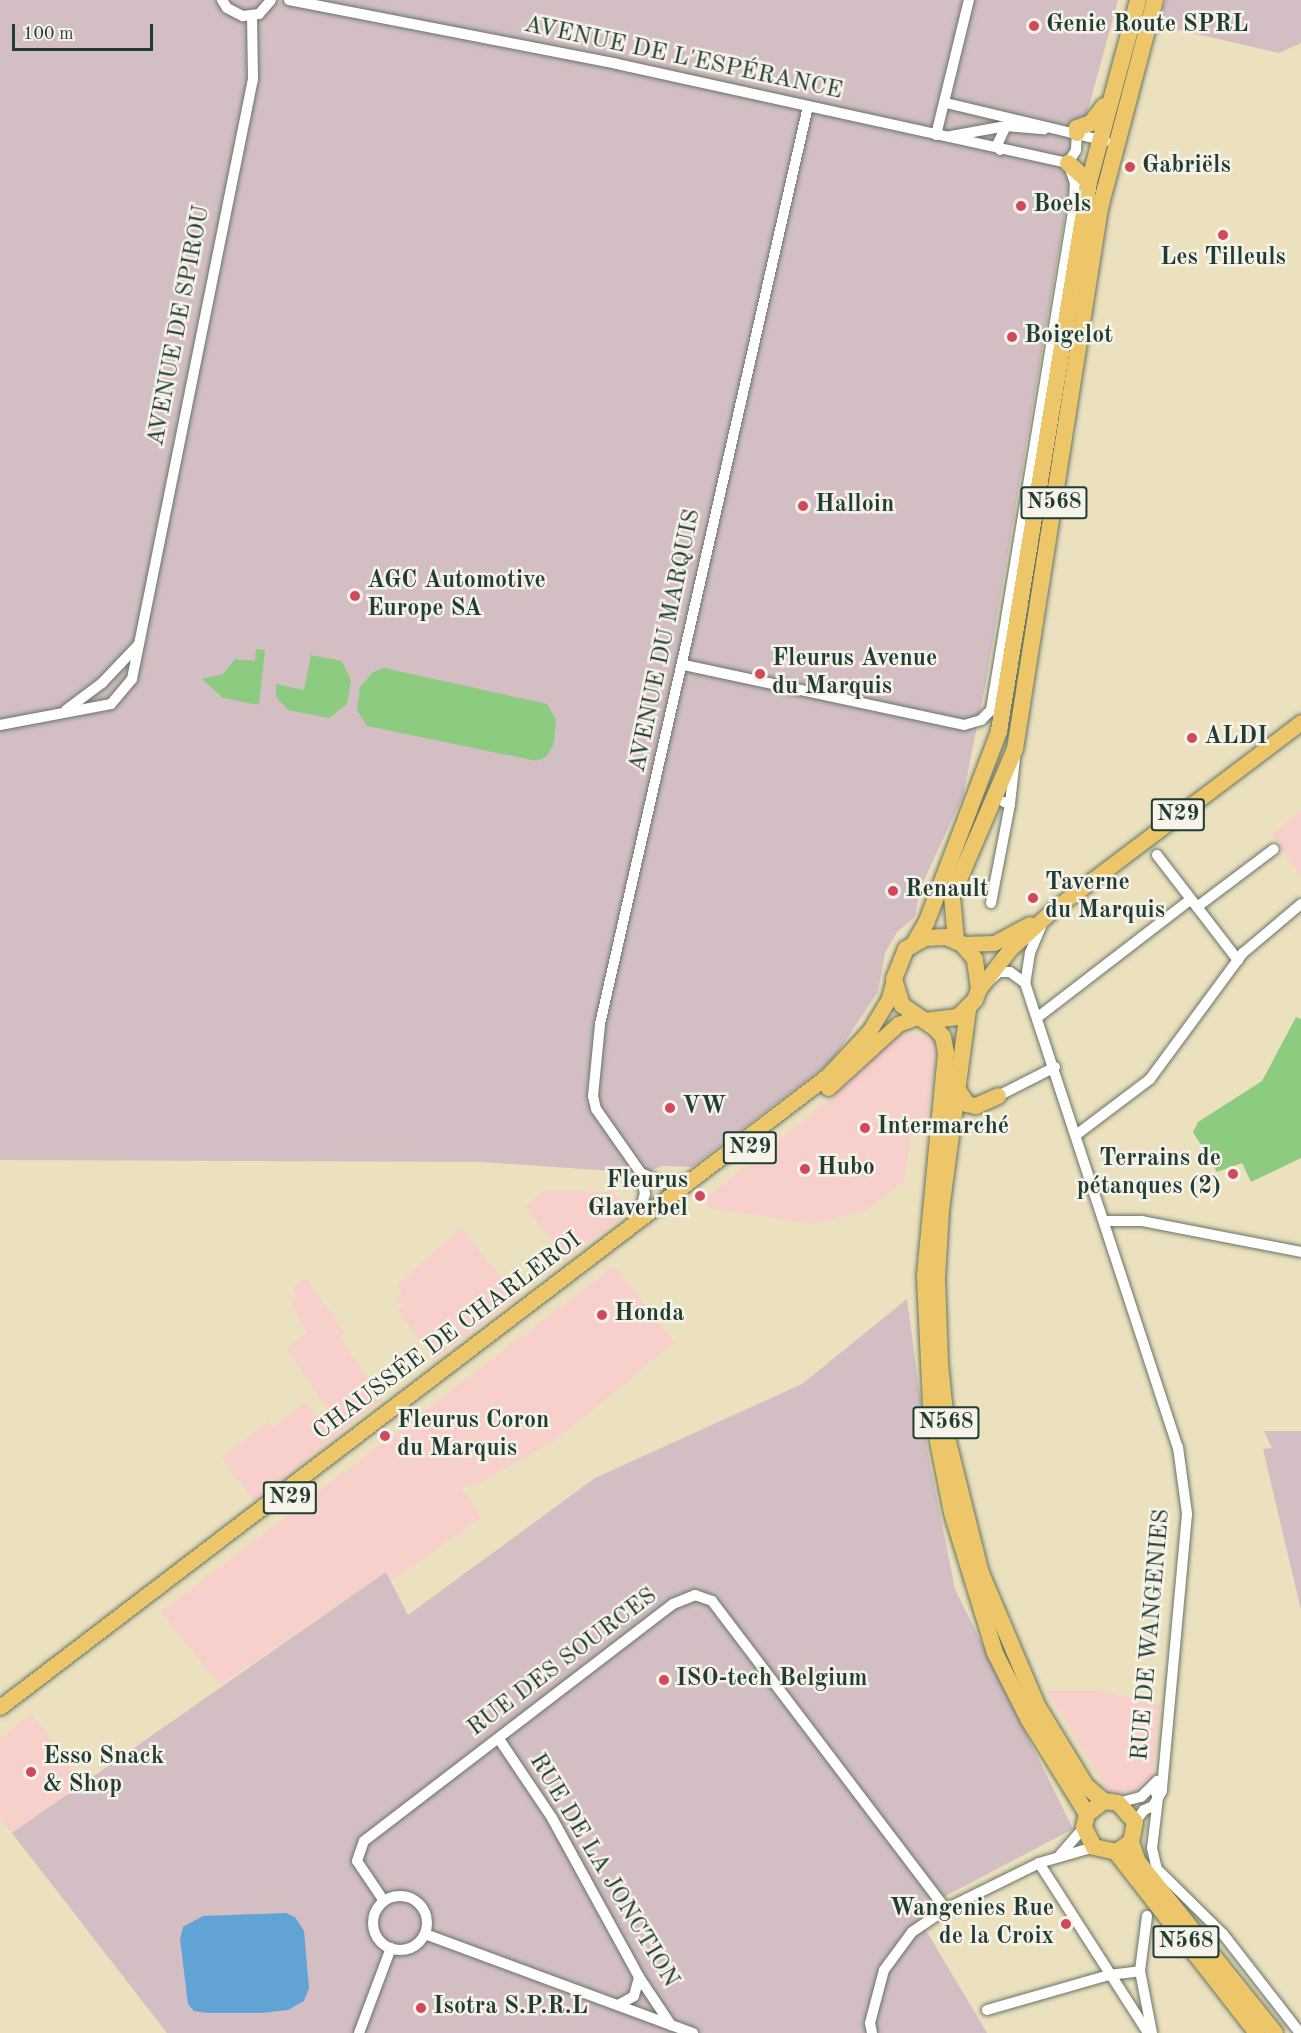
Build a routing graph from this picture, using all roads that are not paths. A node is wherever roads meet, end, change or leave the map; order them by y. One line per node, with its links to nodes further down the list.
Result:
1 (222, 0): 7 (street)
2 (271, 0): 7 (street)
3 (289, 0): 10 (street, AVENUE DE L'ESPÉRANCE)
4 (969, 0): 9 (street)
5 (1138, 0): 8 (highway, N568)
6 (1155, 0): 15 (highway, N568)
7 (252, 16): 19 (street, AVENUE DE SPIROU)
8 (1109, 101): 13 (highway); 15 (highway, N568)
9 (946, 103): 12 (street); 14 (street)
10 (808, 106): 14 (street, AVENUE DE L'ESPÉRANCE); 20 (street, AVENUE DU MARQUIS)
11 (1006, 126): 12 (street); 14 (street); 16 (street)
12 (1053, 126): 13 (street)
13 (1077, 133): 15 (street); 17 (street)
14 (936, 135): 16 (street, AVENUE DE L'ESPÉRANCE)
15 (1107, 141): 18 (highway, N568); 24 (highway, N568)
16 (1000, 150): 17 (street, AVENUE DE L'ESPÉRANCE)
17 (1068, 163): 18 (highway); 20 (street)
18 (1089, 182): 32 (highway, N568)
19 (139, 644): 21 (street, AVENUE DE SPIROU); 21 (street, AVENUE DE SPIROU)
20 (684, 665): 45 (street, AVENUE DU MARQUIS)
21 (62, 713): 23 (street, AVENUE DE SPIROU)
22 (1301, 722): 30 (main road, N29)
23 (0, 725)
24 (1003, 801): 27 (street); 33 (highway, N568)
25 (1275, 849): 28 (street)
26 (1157, 855): 28 (street)
27 (991, 903)
28 (1194, 903): 34 (street); 39 (street)
29 (1301, 904): 34 (street)
30 (1054, 909): 31 (main road, N29); 33 (main road, N29)
31 (1043, 922): 36 (street); 37 (main road, N29)
32 (915, 942): 33 (highway); 35 (highway)
33 (959, 942): 37 (highway)
34 (1238, 960): 44 (street)
35 (894, 979): 40 (highway); 46 (main road, CHAUSSÉE DE CHARLEROI / N29)
36 (1026, 982): 37 (street); 39 (street, RUE DE WANGENIES)
37 (979, 989): 38 (highway)
38 (968, 1010): 40 (highway); 42 (highway, N568)
39 (1038, 1017): 41 (street, RUE DE WANGENIES)
40 (921, 1019): 50 (main road, CHAUSSÉE DE CHARLEROI / N29); 59 (highway, N568)
41 (1055, 1067): 43 (street); 44 (street, RUE DE WANGENIES)
42 (958, 1090): 43 (highway); 58 (highway, N568)
43 (998, 1096)
44 (1076, 1135): 47 (street, RUE DE WANGENIES)
45 (641, 1173): 46 (street); 48 (street)
46 (695, 1177): 48 (main road, CHAUSSÉE DE CHARLEROI / N29)
47 (1104, 1221): 49 (street); 55 (street, RUE DE WANGENIES)
48 (635, 1222): 50 (main road, CHAUSSÉE DE CHARLEROI / N29)
49 (1301, 1252)
50 (577, 1273): 51 (main road, CHAUSSÉE DE CHARLEROI / N29)
51 (91, 1644): 52 (main road, CHAUSSÉE DE CHARLEROI / N29); 53 (main road, CHAUSSÉE DE CHARLEROI / N29)
52 (0, 1707)
53 (0, 1719)
54 (499, 1739): 66 (street, RUE DES SOURCES); 67 (street, RUE DES SOURCES); 73 (street, RUE DE LA JONCTION)
55 (1161, 1776): 56 (street, RUE DE WANGENIES); 57 (street, RUE DE WANGENIES)
56 (1153, 1786): 57 (street, RUE DE WANGENIES); 58 (street, RUE DE WANGENIES)
57 (1158, 1798): 60 (street); 83 (street, RUE DE WANGENIES)
58 (1111, 1802): 59 (highway); 60 (highway, N568)
59 (1086, 1821): 62 (highway, N568); 64 (street)
60 (1135, 1821): 61 (highway)
61 (1131, 1842): 63 (highway); 82 (highway, N568)
62 (1094, 1846): 63 (highway); 64 (street)
63 (1116, 1852): 81 (highway, N568)
64 (1060, 1855): 65 (street)
65 (1039, 1863): 67 (street); 72 (street)
66 (384, 1901): 69 (street); 70 (street)
67 (946, 1909): 79 (street)
68 (1148, 1916): 71 (street)
69 (425, 1934): 70 (street); 74 (street)
70 (391, 1948): 77 (street)
71 (1140, 1971): 72 (street); 80 (street)
72 (1109, 1974): 75 (street); 80 (street)
73 (639, 1977): 74 (street); 76 (street, RUE DE LA JONCTION)
74 (618, 2005): 76 (street)
75 (987, 2010)
76 (671, 2025): 78 (street)
77 (359, 2033)
78 (693, 2033)
79 (872, 2033)
80 (1150, 2033)
81 (1257, 2033)
82 (1275, 2033)
83 (1300, 2033)

